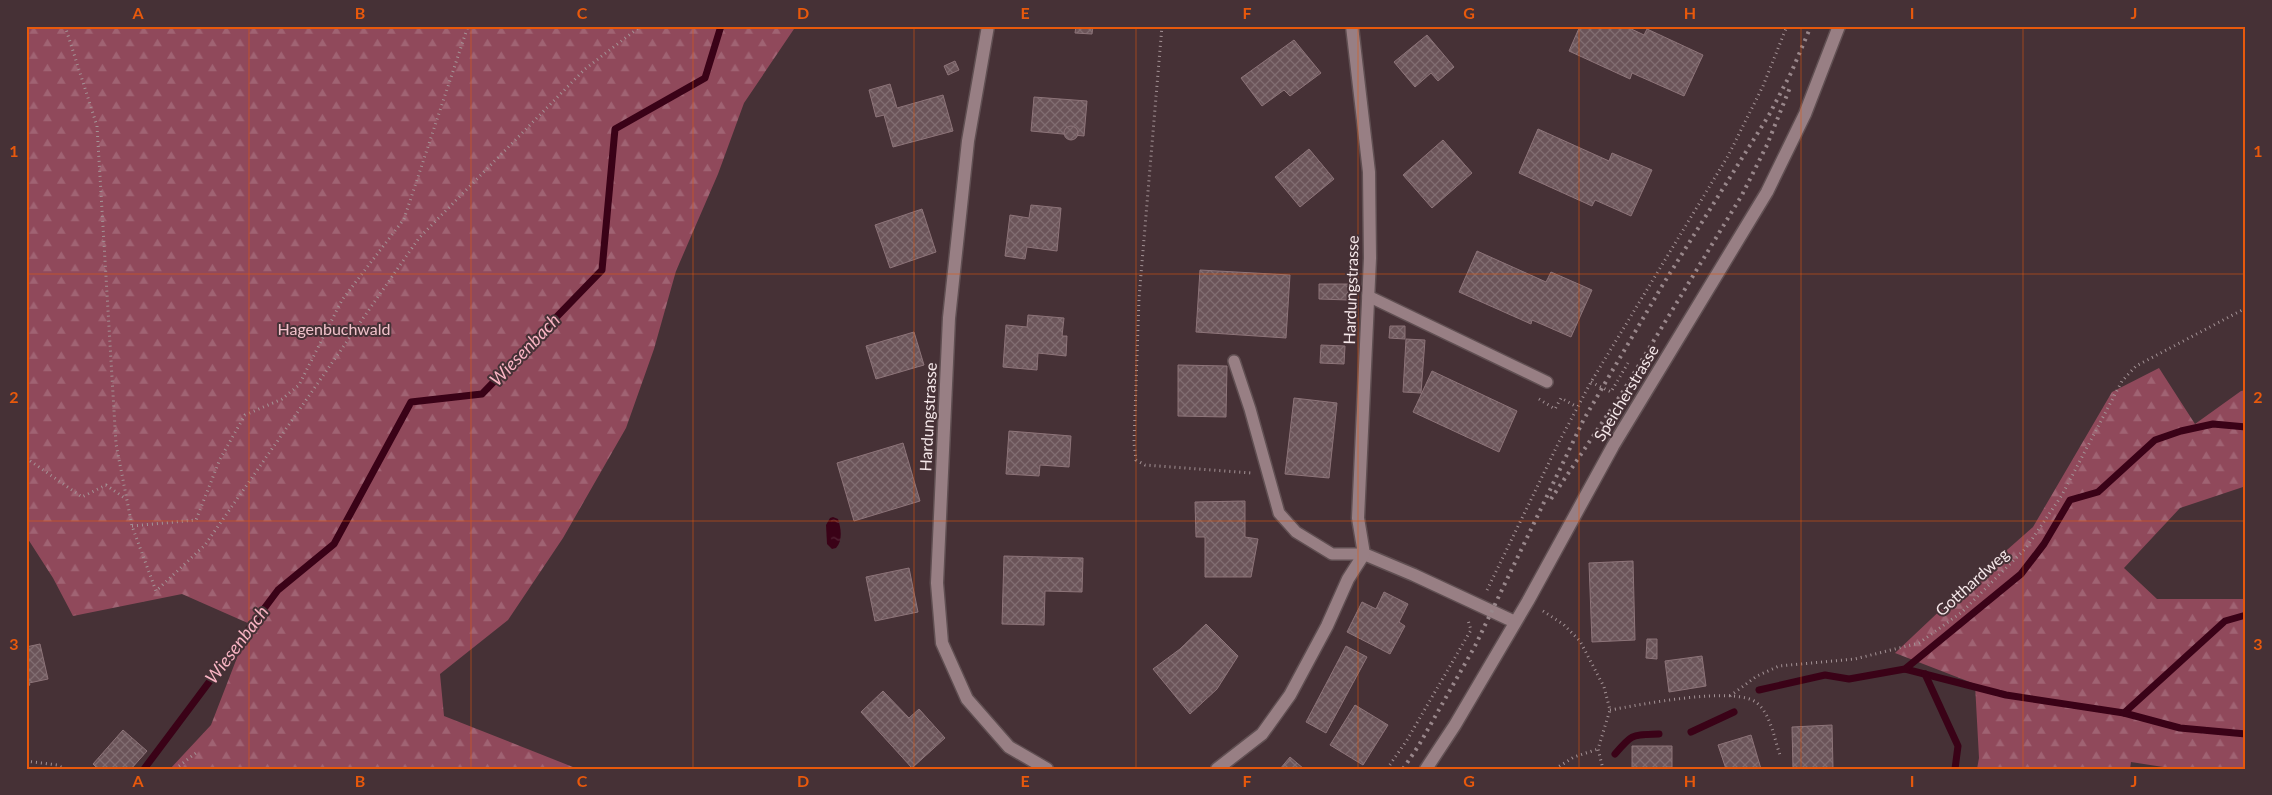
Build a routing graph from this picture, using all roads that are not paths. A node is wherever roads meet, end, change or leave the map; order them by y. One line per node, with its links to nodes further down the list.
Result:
1 (988, 26): 9 (street, Hardungstrasse)
2 (1352, 26): 4 (street, Hardungstrasse)
3 (1839, 26): 8 (street, Speicherstrasse)
4 (1368, 296): 6 (lane); 7 (street, Hardungstrasse)
5 (1234, 361): 7 (lane)
6 (1547, 382)
7 (1364, 554): 8 (street); 10 (street)
8 (1515, 622): 11 (street, Speicherstrasse)
9 (1047, 769)
10 (1217, 769)
11 (1426, 769)

